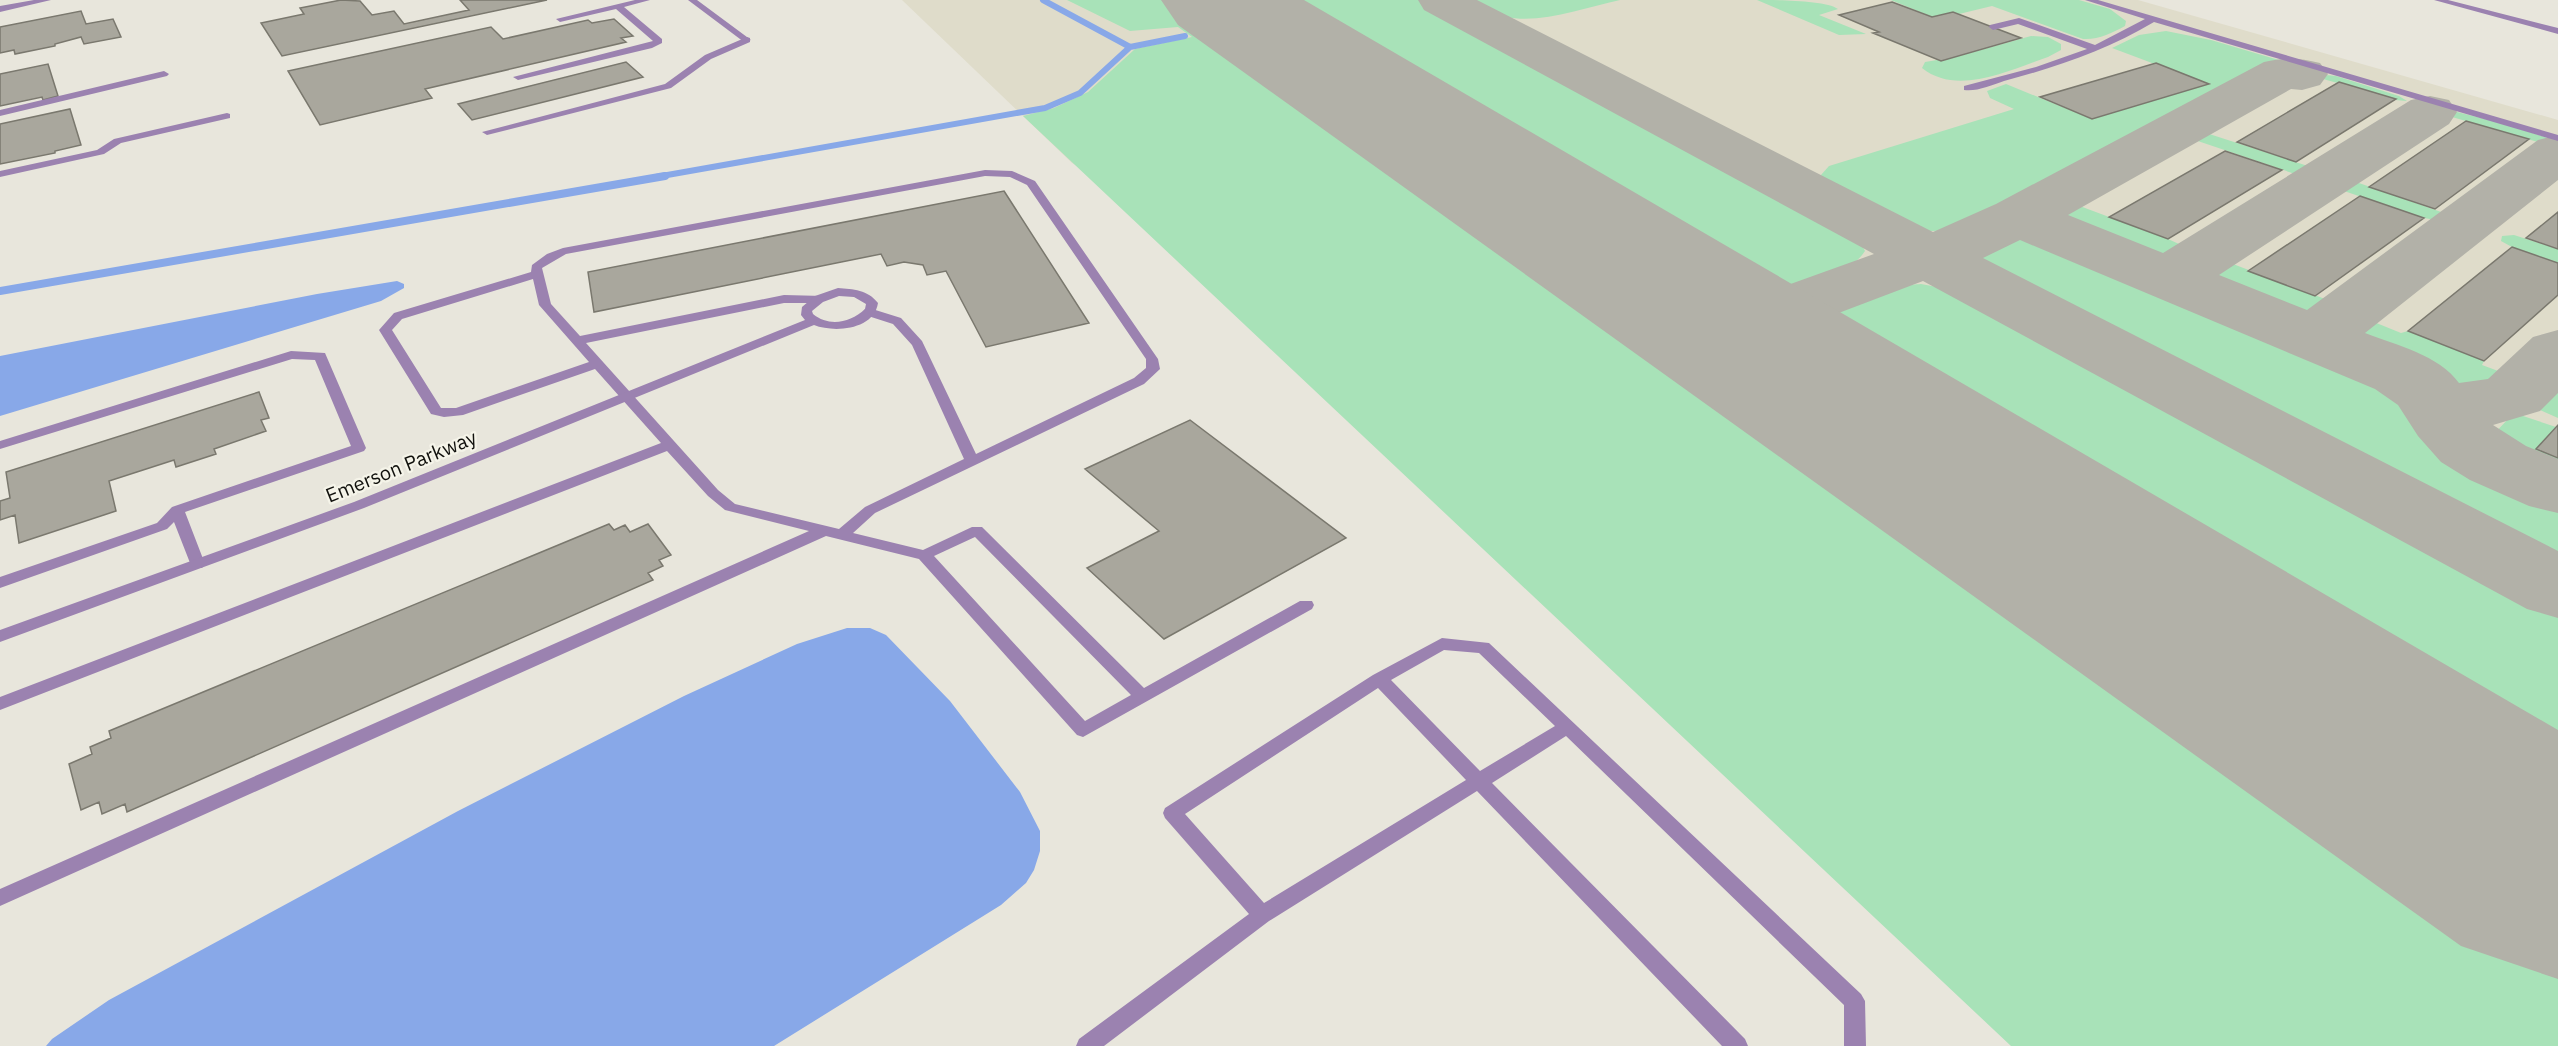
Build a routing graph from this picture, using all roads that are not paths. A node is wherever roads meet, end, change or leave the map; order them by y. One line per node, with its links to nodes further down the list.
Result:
1 (47, 0): 7 (street)
2 (646, 0): 6 (street)
3 (692, 0): 18 (street)
4 (2089, 0): 9 (street)
5 (2438, 0): 11 (street)
6 (617, 6): 8 (street); 14 (street)
7 (0, 9)
8 (560, 19)
9 (2152, 19): 12 (street); 19 (street)
10 (1993, 27): 12 (street)
11 (2558, 31)
12 (2094, 48): 15 (street)
13 (164, 74): 16 (street)
14 (518, 76)
15 (1968, 88)
16 (0, 113)
17 (227, 116): 20 (street)
18 (487, 132)
19 (2558, 138)
20 (0, 174)
21 (536, 274): 25 (street); 26 (street); 30 (street)
22 (819, 299): 23 (street); 24 (street); 25 (street)
23 (869, 312): 24 (street, Emerson Parkway); 30 (street)
24 (813, 321): 27 (street, Emerson Parkway)
25 (576, 341): 26 (street)
26 (597, 364): 27 (street)
27 (626, 397): 28 (street); 35 (street, Emerson Parkway)
28 (669, 445): 32 (street); 41 (street)
29 (0, 446): 31 (street)
30 (972, 461): 33 (street)
31 (177, 510): 35 (street); 36 (street)
32 (823, 531): 33 (street); 44 (street)
33 (841, 535): 34 (street)
34 (924, 555): 40 (street); 40 (street)
35 (197, 564): 38 (street, Emerson Parkway)
36 (0, 583)
37 (1306, 605): 40 (street)
38 (0, 636)
39 (1379, 679): 42 (street); 43 (street); 45 (street)
40 (1143, 697)
41 (0, 704)
42 (1567, 727): 43 (street); 48 (street)
43 (1479, 782): 45 (street); 47 (street)
44 (0, 897)
45 (1262, 915): 46 (street)
46 (1088, 1046)
47 (1737, 1046)
48 (1855, 1046)

